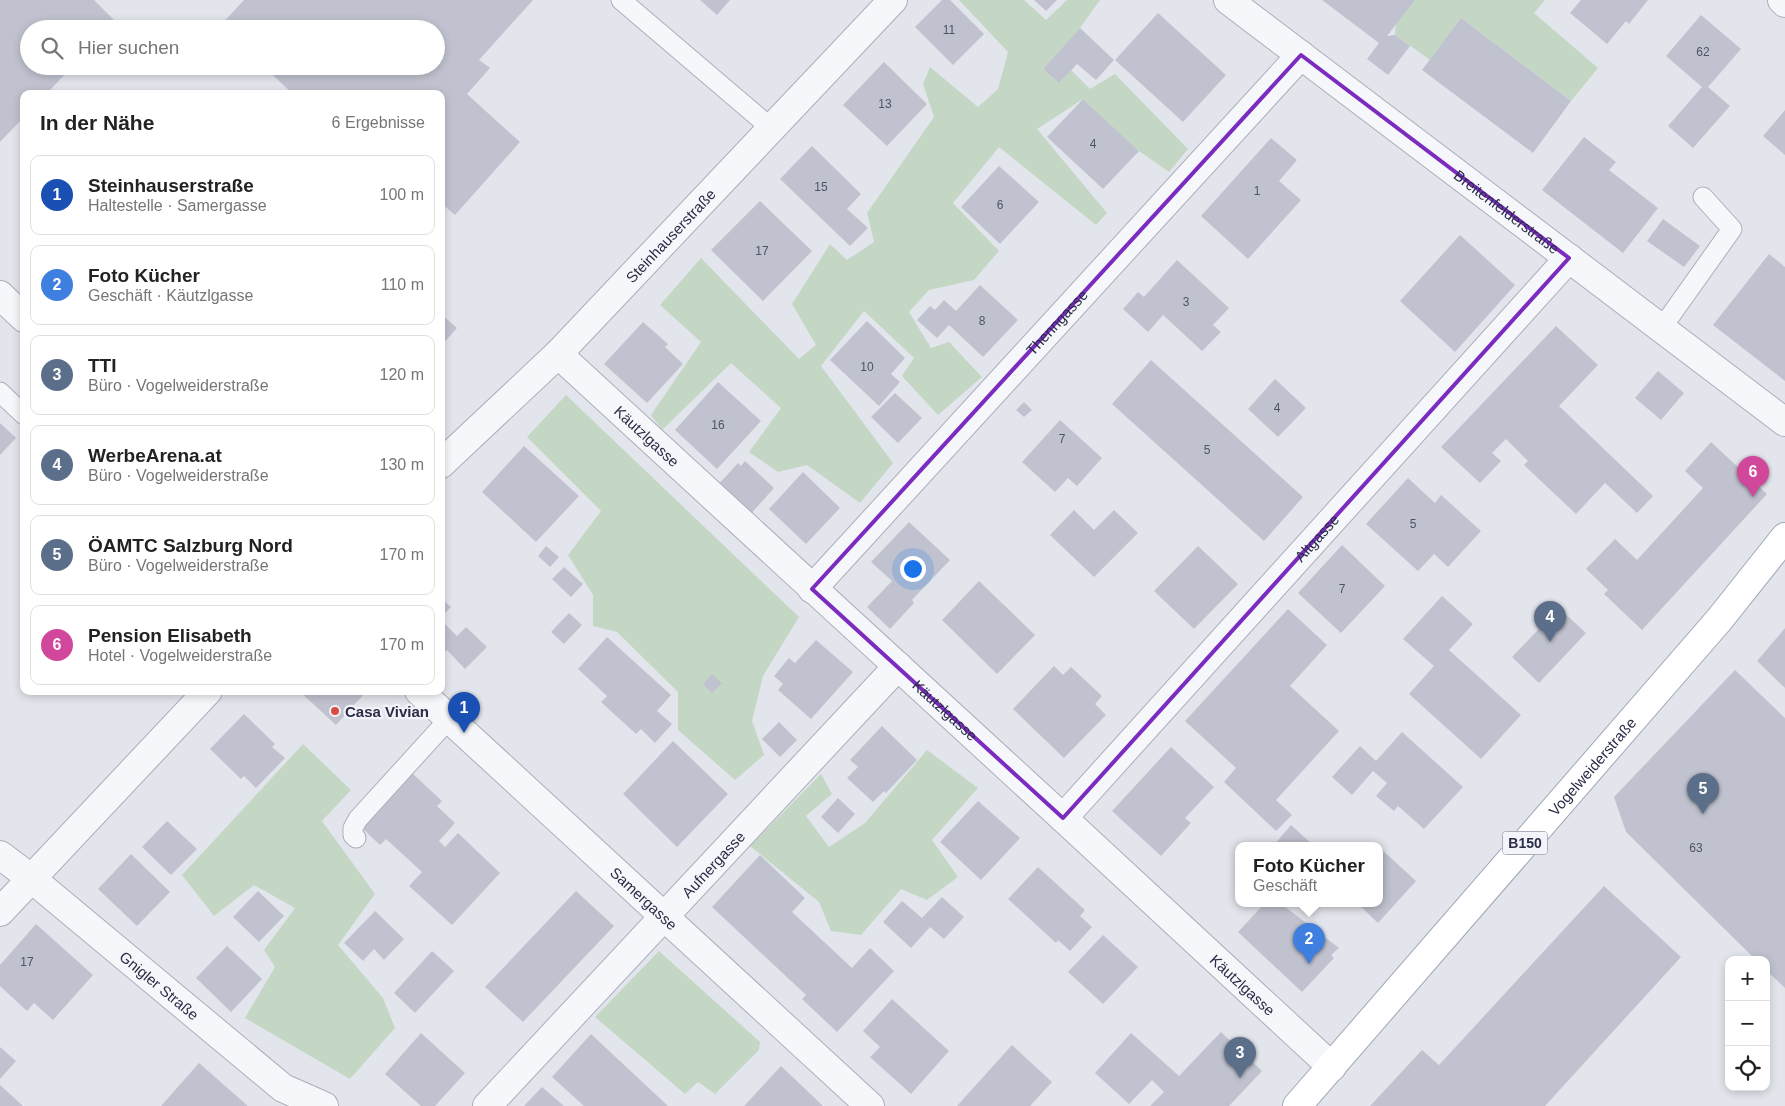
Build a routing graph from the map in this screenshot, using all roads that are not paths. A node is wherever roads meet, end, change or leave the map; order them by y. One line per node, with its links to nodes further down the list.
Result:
1 (621, 0): 7 (lane)
2 (893, 0): 7 (street, Steinhauserstraße)
3 (1228, 0): 6 (street, Breitenfelderstraße)
4 (1782, 0): 5 (street)
5 (1785, 3)
6 (1301, 55): 9 (street, Breitenfelderstraße); 19 (street, Thenngasse)
7 (771, 128): 13 (street, Steinhauserstraße)
8 (1703, 198): 12 (lane)
9 (1568, 258): 12 (street, Breitenfelderstraße); 24 (street, Altgasse)
10 (0, 295): 11 (street)
11 (20, 314)
12 (1661, 329): 16 (street, Breitenfelderstraße)
13 (558, 354): 17 (street, Steinhauserstraße); 19 (street, Käutzlgasse)
14 (0, 392): 15 (lane)
15 (20, 411)
16 (1785, 422)
17 (445, 460)
18 (1785, 537): 30 (main road, Vogelweiderstraße / B150)
19 (812, 589): 20 (street, Käutzlgasse)
20 (898, 666): 24 (street, Käutzlgasse); 29 (street, Aufnergasse)
21 (204, 695): 27 (street)
22 (423, 695): 23 (street, Samergasse)
23 (449, 719): 25 (lane); 29 (street, Samergasse)
24 (1063, 818): 30 (street, Käutzlgasse)
25 (356, 838)
26 (0, 856): 27 (street, Gnigler Straße)
27 (32, 879): 28 (street); 31 (street, Gnigler Straße)
28 (0, 912)
29 (664, 917): 32 (street, Aufnergasse); 33 (street, Samergasse)
30 (1332, 1067): 34 (main road, Vogelweiderstraße / B150)
31 (324, 1106)
32 (487, 1106)
33 (870, 1106)
34 (1296, 1106)

